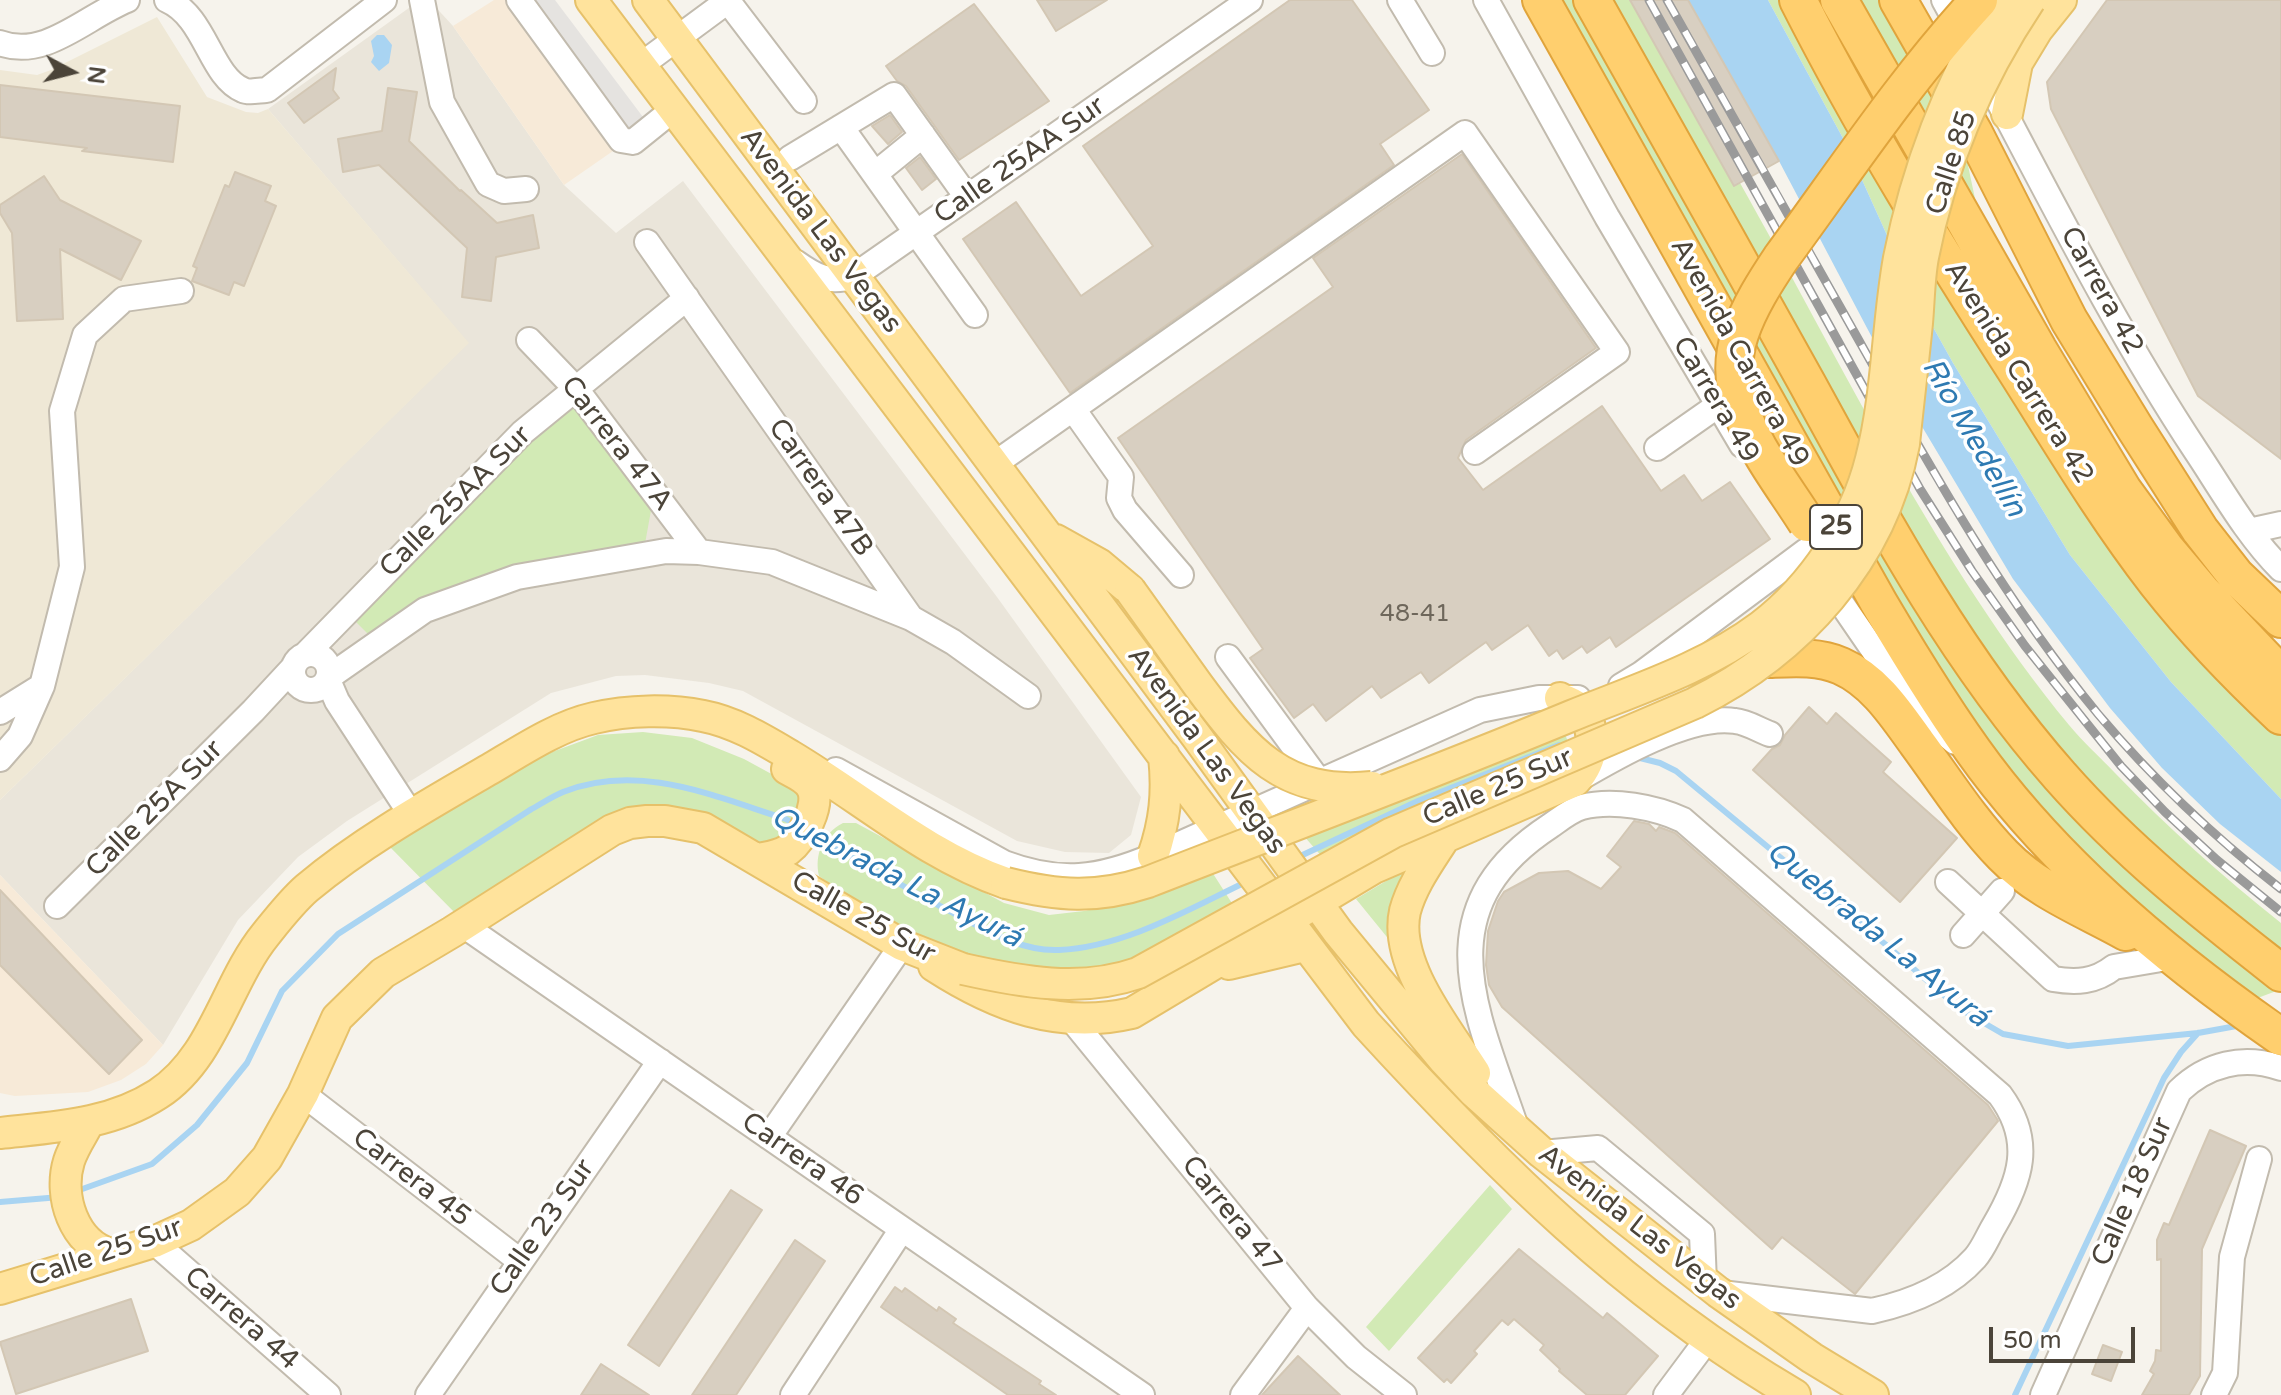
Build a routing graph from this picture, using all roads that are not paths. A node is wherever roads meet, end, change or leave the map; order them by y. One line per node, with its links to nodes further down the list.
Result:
1 (127, 0): 21 (street)
2 (167, 0): 3 (street)
3 (384, 0)
4 (422, 0): 33 (street)
5 (519, 0): 27 (street)
6 (591, 0): 25 (main road, Avenida Las Vegas)
7 (648, 0): 22 (main road, Avenida Las Vegas)
8 (728, 0): 22 (street); 26 (street)
9 (1250, 0): 34 (street, Calle 25AA Sur)
10 (1400, 0): 24 (street)
11 (1486, 0): 46 (street, Carrera 49)
12 (1541, 0): 77 (highway, Avenida Carrera 49 / 25)
13 (1592, 0): 104 (highway, Avenida Carrera 49 / 25)
14 (1798, 0): 71 (highway, Avenida Carrera 42)
15 (1839, 0): 63 (highway, Avenida Carrera 42)
16 (1898, 0): 59 (highway)
17 (1944, 0): 28 (street, Carrera 42)
18 (1979, 0): 54 (highway, bridge)
19 (2003, 0): 20 (main road); 41 (main road, Calle 85, bridge)
20 (2049, 3): 28 (main road); 44 (main road, Calle 85, bridge)
21 (89, 9): 23 (street)
22 (677, 38): 25 (street); 38 (main road, Avenida Las Vegas)
23 (0, 43)
24 (1432, 53)
25 (641, 65): 27 (main road, Avenida Las Vegas)
26 (804, 101)
27 (674, 109): 37 (main road, Avenida Las Vegas)
28 (2007, 114): 52 (street, Carrera 42)
29 (841, 127): 30 (street); 31 (street); 32 (street)
30 (923, 135): 32 (street); 34 (street)
31 (790, 158)
32 (875, 174): 35 (street)
33 (526, 189)
34 (967, 197): 35 (street, Calle 25AA Sur)
35 (916, 232): 38 (street, Calle 25AA Sur); 42 (street)
36 (647, 242): 40 (street, Carrera 47B)
37 (784, 253): 38 (street); 76 (main road, Avenida Las Vegas)
38 (854, 276): 50 (main road, Avenida Las Vegas)
39 (181, 291): 65 (street)
40 (687, 298): 45 (street, Calle 25AA Sur); 58 (street, Carrera 47B)
41 (1894, 305): 80 (main road, Calle 25 Sur, bridge)
42 (975, 315)
43 (529, 340): 45 (street, Carrera 47A)
44 (1915, 341): 61 (main road, Calle 25 Sur, bridge)
45 (576, 389): 55 (street, Carrera 47A); 62 (street, Calle 25AA Sur)
46 (1717, 406): 48 (street); 54 (street, Carrera 49)
47 (1073, 409): 49 (street); 50 (street); 57 (street)
48 (1657, 448)
49 (1475, 452)
50 (993, 465): 53 (main road, Avenida Las Vegas)
51 (2281, 524): 52 (street)
52 (2249, 531): 56 (street, Carrera 42)
53 (1047, 536): 74 (main road, Avenida Las Vegas); 80 (main road, bridge)
54 (1807, 537): 67 (street, Calle 25 Sur); 77 (highway)
55 (699, 552): 58 (street, Calle 25A Sur); 64 (street, Calle 25A Sur)
56 (2281, 569)
57 (1181, 575)
58 (911, 618): 66 (street, Carrera 47B)
59 (2281, 619)
60 (1228, 657): 79 (street)
61 (1769, 659): 97 (highway); 99 (main road, Calle 25 Sur, bridge)
62 (299, 662): 64 (street); 64 (street); 68 (street, Calle 25A Sur)
63 (2281, 675)
64 (320, 684): 68 (street, Calle 25A Sur); 82 (street)
65 (42, 686): 69 (street); 75 (street)
66 (1028, 696)
67 (1560, 698): 78 (main road); 79 (street, Calle 25 Sur)
68 (253, 711): 93 (street, Calle 25A Sur)
69 (0, 712)
70 (706, 716): 72 (main road, Calle 25 Sur); 86 (street, Calle 25 Sur); 89 (main road, Calle 25 Sur)
71 (2281, 716)
72 (593, 718): 82 (main road, Calle 25 Sur); 84 (main road)
73 (1770, 734): 78 (street)
74 (1197, 737): 79 (main road); 81 (main road, Avenida Las Vegas)
75 (4, 750)
76 (1164, 756): 83 (main road, Avenida Las Vegas); 86 (main road)
77 (1986, 769): 101 (highway, Avenida Carrera 49 / 25)
78 (1575, 781): 85 (main road)
79 (1312, 784): 81 (street, Calle 25 Sur)
80 (1398, 785): 89 (main road, Calle 25 Sur, bridge)
81 (1251, 811): 83 (street, Calle 25 Sur); 92 (main road, Avenida Las Vegas)
82 (408, 819): 113 (main road, Calle 25 Sur)
83 (1217, 827): 86 (street, Calle 25 Sur); 95 (main road, Avenida Las Vegas)
84 (810, 832): 87 (main road); 89 (main road); 91 (main road)
85 (1443, 840): 92 (main road); 111 (main road)
86 (1153, 856)
87 (758, 859): 91 (main road, Calle 25 Sur); 96 (main road, Calle 25 Sur)
88 (1948, 882): 94 (street)
89 (1006, 883)
90 (2002, 891): 94 (street)
91 (818, 895): 99 (main road, Calle 25 Sur)
92 (1316, 901): 95 (main road); 111 (main road, Avenida Las Vegas)
93 (57, 906)
94 (1982, 914): 98 (street); 102 (street)
95 (1286, 920): 100 (main road, Avenida Las Vegas); 103 (main road)
96 (463, 925): 107 (street, Carrera 46); 109 (main road, Calle 25 Sur)
97 (2115, 926): 101 (highway); 102 (street)
98 (1963, 935)
99 (902, 945): 105 (main road); 114 (street)
100 (1305, 946): 103 (main road); 123 (main road, Avenida Las Vegas)
101 (2173, 957): 102 (street); 106 (highway, Avenida Carrera 49 / 25)
102 (2114, 967)
103 (1205, 969): 105 (main road)
104 (2281, 973)
105 (1072, 1020): 122 (street, Carrera 47)
106 (2281, 1037)
107 (660, 1061): 114 (street, Carrera 46); 119 (street, Calle 23 Sur)
108 (2281, 1068): 133 (street, Calle 18 Sur)
109 (303, 1094): 117 (main road, Calle 25 Sur); 119 (street, Carrera 45)
110 (0, 1111): 113 (main road)
111 (1511, 1126): 120 (main road, Avenida Las Vegas); 120 (street)
112 (0, 1133): 113 (main road, Calle 25 Sur)
113 (82, 1134): 118 (main road)
114 (769, 1137): 116 (street, Carrera 46)
115 (2259, 1159): 134 (street)
116 (902, 1229): 126 (street); 127 (street, Carrera 46)
117 (154, 1242): 118 (main road, Calle 25 Sur); 124 (street, Carrera 44)
118 (98, 1248): 121 (main road, Calle 25 Sur)
119 (520, 1261): 125 (street, Calle 23 Sur)
120 (1711, 1287): 132 (main road, Avenida Las Vegas)
121 (0, 1289)
122 (1307, 1308): 128 (street); 129 (street, Carrera 47)
123 (1707, 1340): 130 (street); 131 (main road, Avenida Las Vegas)
124 (328, 1395)
125 (428, 1395)
126 (793, 1395)
127 (1142, 1395)
128 (1243, 1395)
129 (1404, 1395)
130 (1666, 1395)
131 (1795, 1395)
132 (1873, 1395)
133 (2043, 1395)
134 (2214, 1395)

